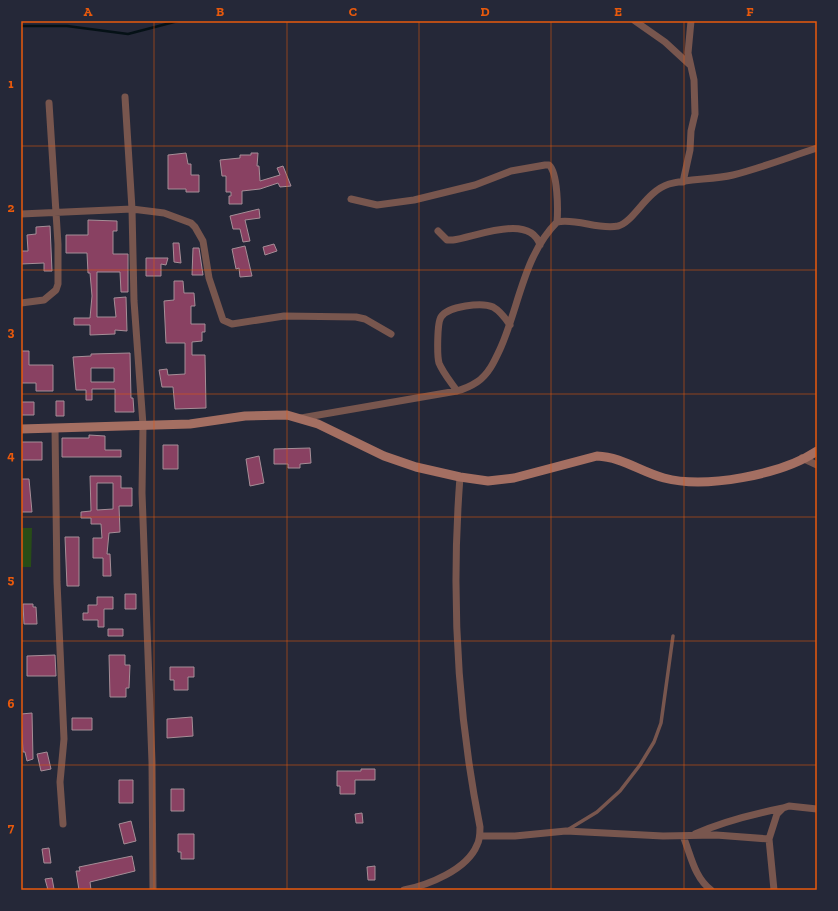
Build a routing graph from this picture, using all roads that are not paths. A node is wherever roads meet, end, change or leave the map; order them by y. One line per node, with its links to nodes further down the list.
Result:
1 (635, 21): 3 (street)
2 (691, 21): 3 (street)
3 (690, 65): 7 (street)
4 (125, 97): 9 (street)
5 (49, 103): 10 (street)
6 (817, 148): 7 (street)
7 (683, 182): 12 (street)
8 (351, 199): 12 (street)
9 (132, 209): 10 (street); 17 (street); 20 (street)
10 (55, 212): 11 (street); 15 (street)
11 (21, 214)
12 (557, 222): 14 (street)
13 (438, 231): 14 (street)
14 (540, 245): 16 (street)
15 (21, 303)
16 (510, 325): 18 (street); 18 (street)
17 (391, 334)
18 (457, 391): 19 (street)
19 (301, 418): 20 (street); 26 (street)
20 (143, 425): 21 (street); 36 (street)
21 (55, 428): 22 (street); 30 (street)
22 (21, 429)
23 (817, 451): 24 (street)
24 (802, 458): 25 (street); 26 (street)
25 (817, 465)
26 (460, 477): 33 (street)
27 (673, 636): 31 (lane)
28 (783, 808): 29 (street); 32 (street); 35 (street)
29 (817, 809)
30 (63, 824)
31 (566, 831): 33 (street); 34 (street)
32 (692, 835): 34 (street); 35 (street)
33 (480, 836): 37 (street)
34 (683, 836): 38 (street)
35 (769, 839): 39 (street)
36 (153, 890)
37 (404, 890)
38 (711, 890)
39 (774, 890)

